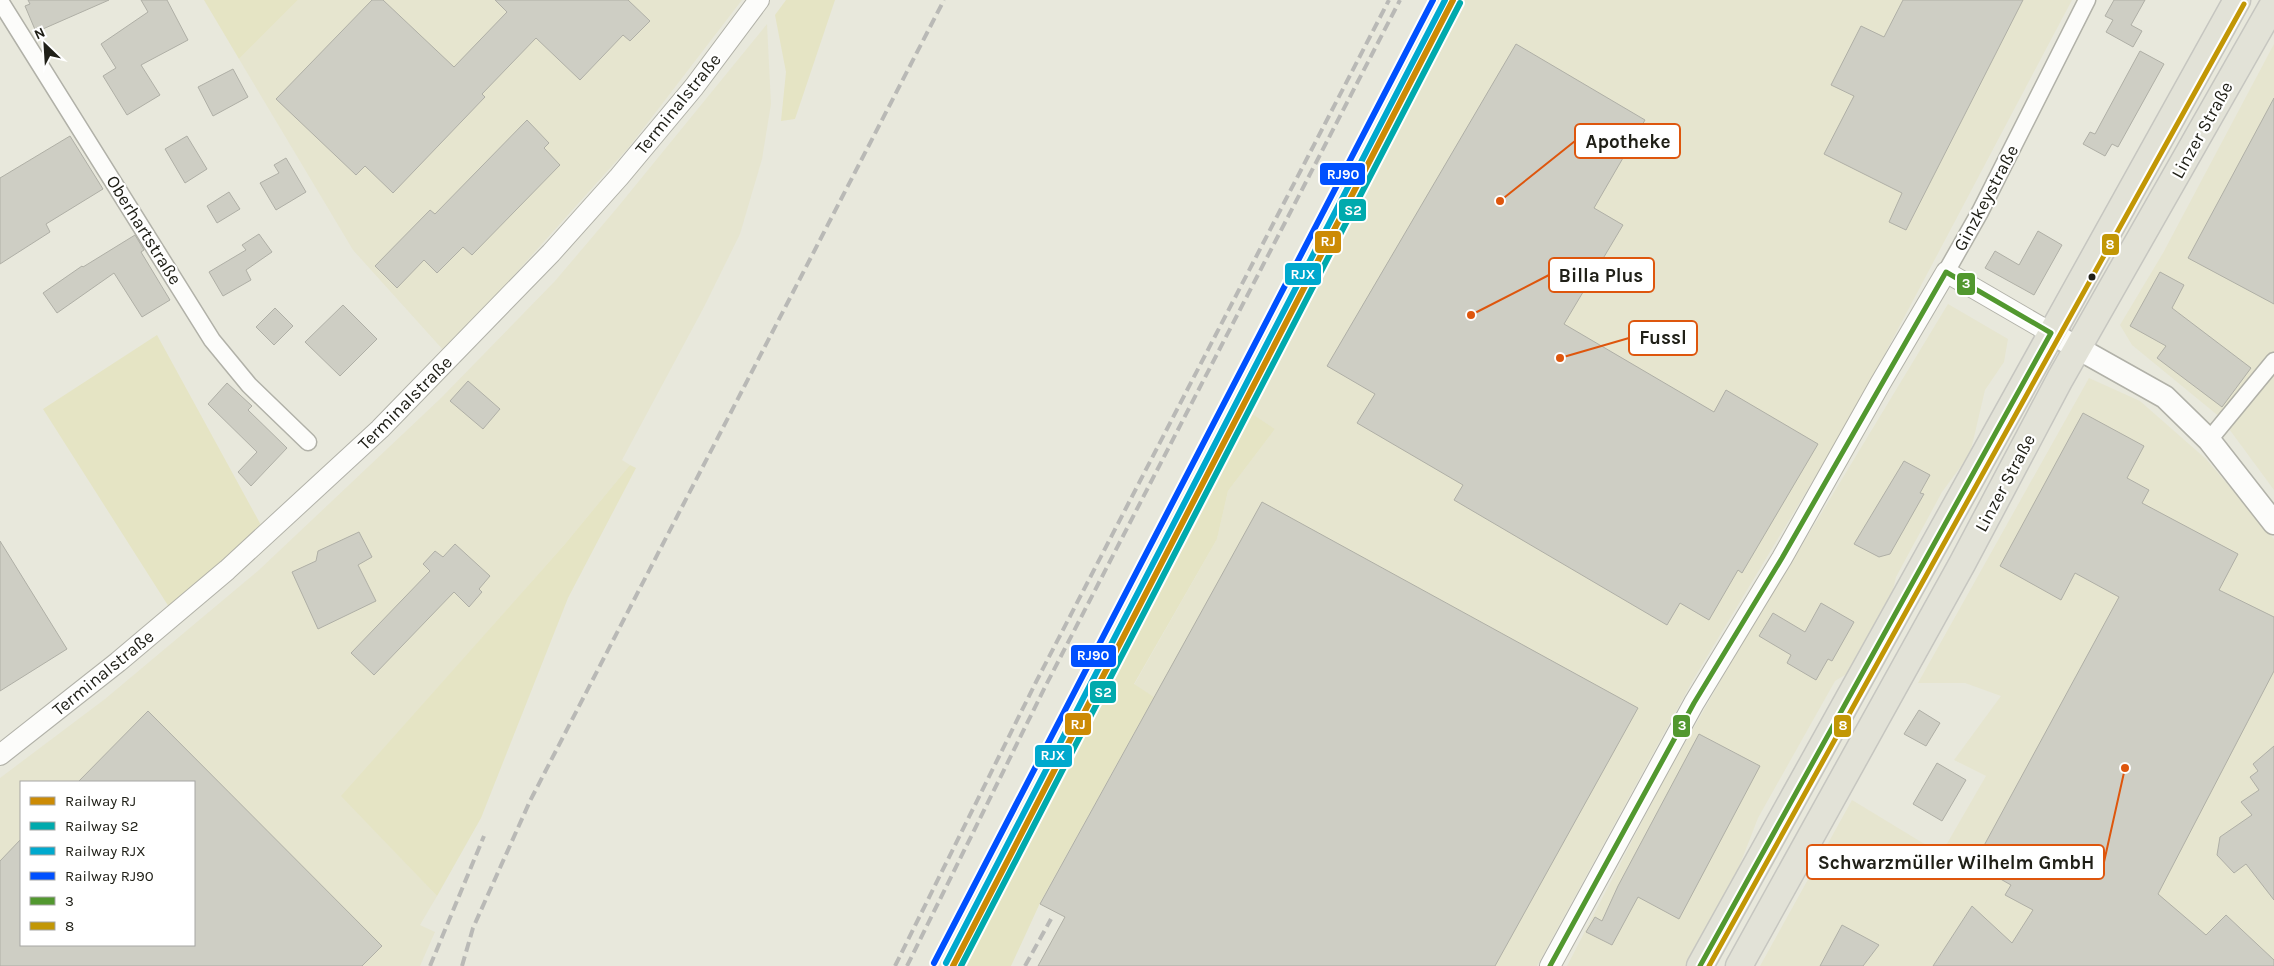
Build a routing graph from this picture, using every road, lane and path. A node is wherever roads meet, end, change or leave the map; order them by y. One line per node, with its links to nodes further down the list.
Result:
1 (760, 0): 13 (street, Terminalstraße)
2 (2087, 0): 6 (street, Ginzkeystraße)
3 (2237, 0): 7 (main road, Linzer Straße)
4 (0, 1): 11 (street, Oberhartstraße)
5 (2274, 3): 8 (main road, Linzer Straße)
6 (1946, 272): 7 (street); 14 (street, Ginzkeystraße)
7 (2051, 333): 8 (main road); 15 (main road, Linzer Straße)
8 (2079, 348): 10 (main road); 16 (main road, Linzer Straße)
9 (2274, 361): 10 (street)
10 (2209, 440): 12 (main road)
11 (308, 442)
12 (2274, 523)
13 (0, 755)
14 (1550, 966)
15 (1700, 966)
16 (1739, 966)

